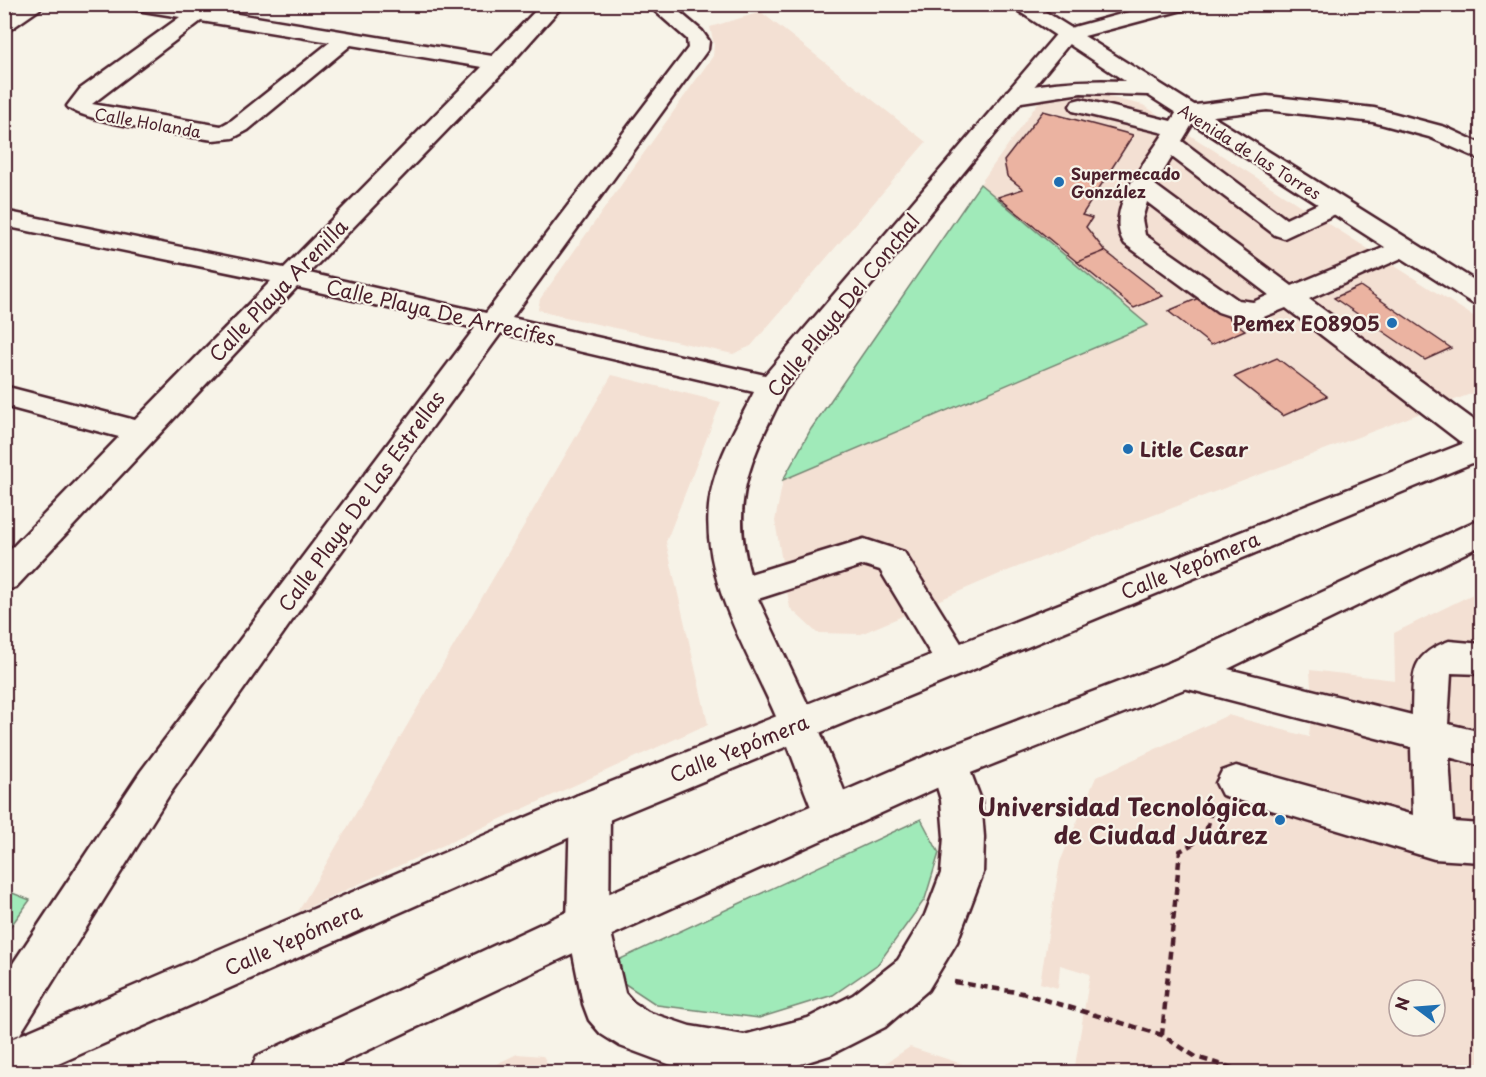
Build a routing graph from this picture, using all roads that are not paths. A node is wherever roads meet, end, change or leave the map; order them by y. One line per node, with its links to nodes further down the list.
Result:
1 (37, 4): 8 (street)
2 (137, 4): 7 (street)
3 (554, 4): 11 (street, Calle Playa Arenilla)
4 (657, 4): 25 (street, Calle Playa De Las Estrellas)
5 (1018, 4): 9 (street, Avenida de las Torres)
6 (1183, 4): 9 (street)
7 (196, 15): 10 (street); 10 (street, Calle Holanda)
8 (4, 25)
9 (1066, 35): 12 (street, Avenida de las Torres); 13 (street, Calle Playa Del Conchal)
10 (345, 40): 11 (street)
11 (499, 63): 22 (street, Calle Playa Arenilla)
12 (1153, 90): 13 (street); 15 (street, Avenida de las Torres)
13 (1015, 96): 26 (street, Calle Playa Del Conchal)
14 (1081, 106): 15 (street)
15 (1178, 128): 16 (street); 17 (street); 18 (street, Avenida de las Torres); 20 (street)
16 (1482, 153)
17 (1142, 186): 20 (street); 24 (street)
18 (1335, 205): 20 (street); 21 (street, Avenida de las Torres)
19 (4, 218): 22 (street, Calle Playa De Arrecifes)
20 (1258, 242): 24 (street)
21 (1404, 248): 23 (street, Avenida de las Torres); 24 (street)
22 (290, 278): 25 (street, Calle Playa De Arrecifes); 28 (street, Calle Playa Arenilla)
23 (1482, 297)
24 (1290, 298): 29 (street)
25 (492, 324): 26 (street, Calle Playa De Arrecifes); 47 (street, Calle Playa De Las Estrellas)
26 (772, 386): 33 (street, Calle Playa Del Conchal)
27 (4, 396): 28 (street)
28 (141, 432): 32 (street, Calle Playa Arenilla)
29 (1482, 442)
30 (1482, 447): 35 (street, Calle Yepómera)
31 (1482, 530): 36 (street)
32 (4, 578)
33 (737, 592): 35 (street); 37 (street, Calle Playa Del Conchal)
34 (1482, 659): 38 (street)
35 (954, 661): 37 (street, Calle Yepómera)
36 (1184, 673): 38 (street); 40 (street)
37 (798, 724): 42 (street, Calle Yepómera); 43 (street, Calle Playa Del Conchal)
38 (1429, 735): 39 (street); 44 (street)
39 (1482, 749)
40 (949, 764): 43 (street); 49 (street)
41 (1236, 783): 44 (street)
42 (590, 809): 46 (street); 48 (street, Calle Yepómera)
43 (834, 814): 46 (street)
44 (1434, 840): 45 (street)
45 (1482, 843)
46 (588, 924): 49 (street); 50 (street)
47 (4, 1018)
48 (4, 1065)
49 (742, 1065)
50 (273, 1072)

